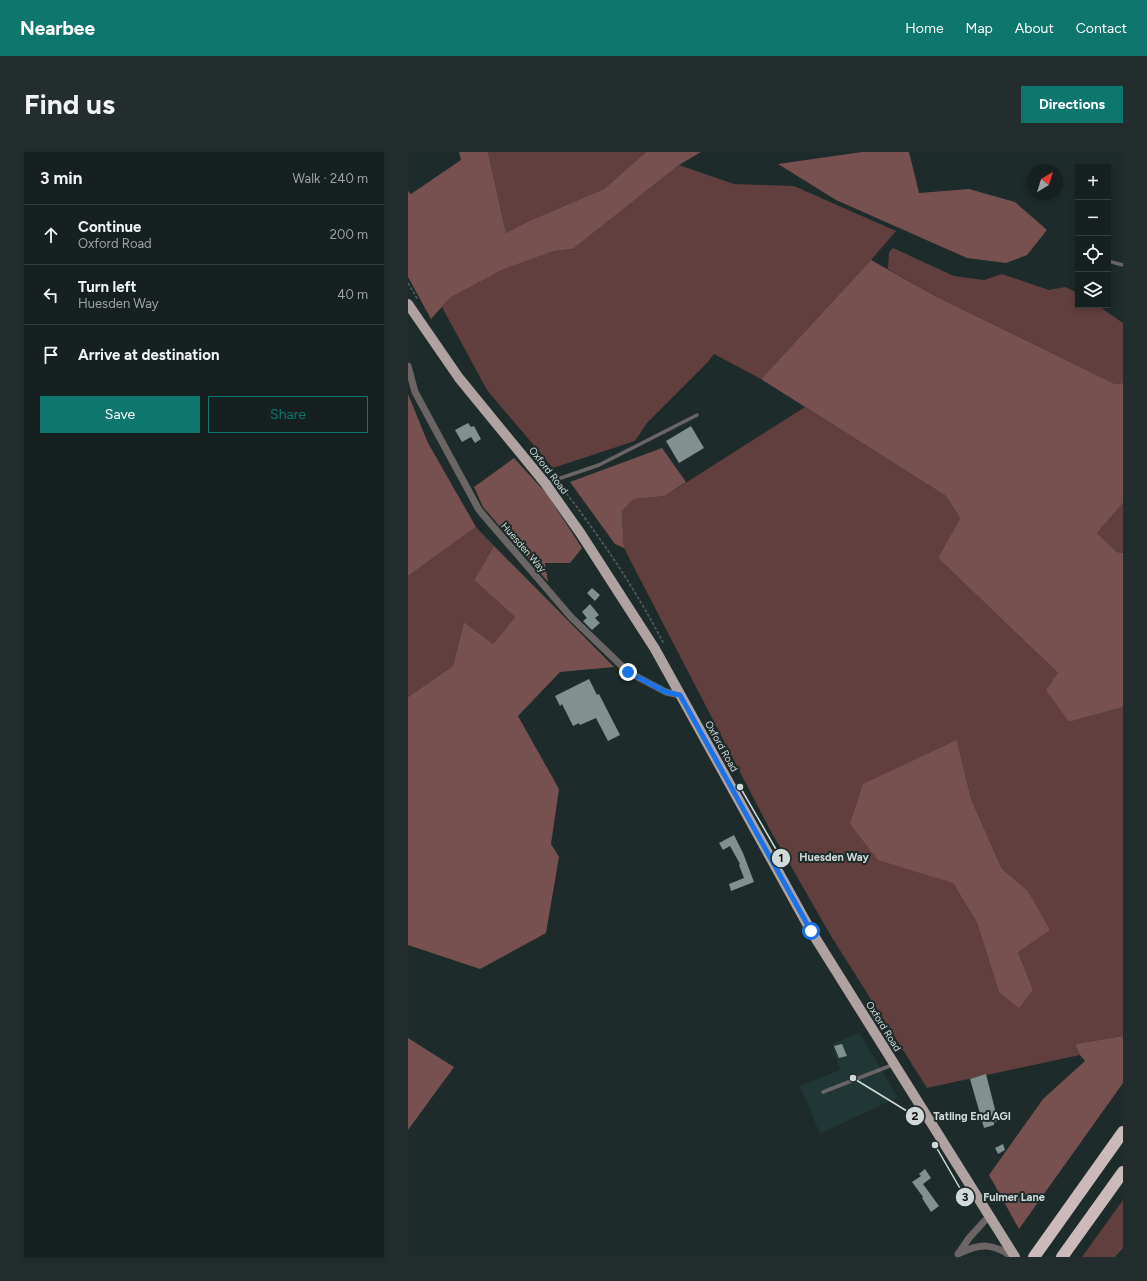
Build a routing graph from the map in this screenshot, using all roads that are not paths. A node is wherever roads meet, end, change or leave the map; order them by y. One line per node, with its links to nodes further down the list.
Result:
1 (1111, 262): 2 (lane)
2 (1123, 265)
3 (408, 304): 6 (main road, Oxford Road)
4 (408, 366): 7 (street, Huesden Way)
5 (697, 415): 6 (lane)
6 (545, 483): 7 (main road, Oxford Road)
7 (680, 695): 8 (main road, Oxford Road)
8 (893, 1064): 9 (lane); 12 (main road, Oxford Road)
9 (823, 1092)
10 (1123, 1132): 15 (highway)
11 (1123, 1172): 16 (highway)
12 (989, 1216): 13 (street); 14 (main road, Oxford Road)
13 (957, 1256): 14 (street)
14 (1014, 1257)
15 (1034, 1257)
16 (1062, 1257)

